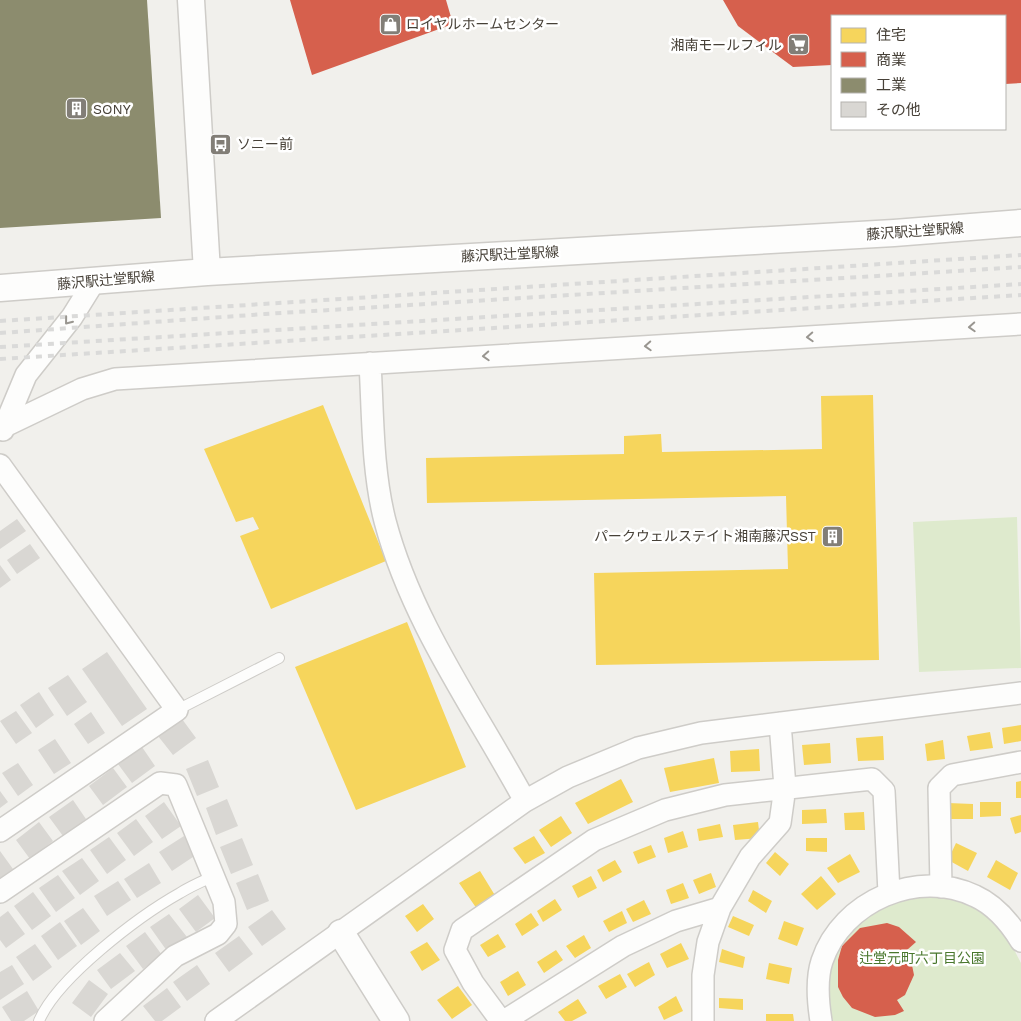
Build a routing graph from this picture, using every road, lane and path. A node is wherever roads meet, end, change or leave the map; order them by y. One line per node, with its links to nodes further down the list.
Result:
1 (191, 0): 3 (street)
2 (1021, 223): 3 (street, 藤沢駅辻堂駅線)
3 (207, 272): 4 (street, 藤沢駅辻堂駅線)
4 (95, 280): 5 (street, 藤沢駅辻堂駅線); 8 (street, one-way to 8)
5 (0, 288)
6 (1021, 324): 7 (street, one-way to 7)
7 (370, 363): 8 (street); 16 (street)
8 (4, 430)
9 (0, 466): 12 (street)
10 (279, 658): 12 (lane)
11 (1021, 692): 13 (street)
12 (177, 710): 17 (street)
13 (780, 723): 15 (street); 16 (street)
14 (1021, 762): 19 (street)
15 (785, 787): 21 (street); 22 (street); 29 (street)
16 (525, 801): 23 (street)
17 (0, 831)
18 (214, 876): 20 (street); 25 (lane); 26 (street)
19 (941, 887): 21 (street); 24 (street)
20 (0, 892)
21 (889, 893): 31 (street)
22 (720, 908): 29 (street); 30 (street)
23 (341, 933): 27 (street); 28 (street)
24 (1021, 941)
25 (39, 1021)
26 (105, 1021)
27 (216, 1021)
28 (396, 1021)
29 (502, 1021)
30 (703, 1021)
31 (821, 1021)

